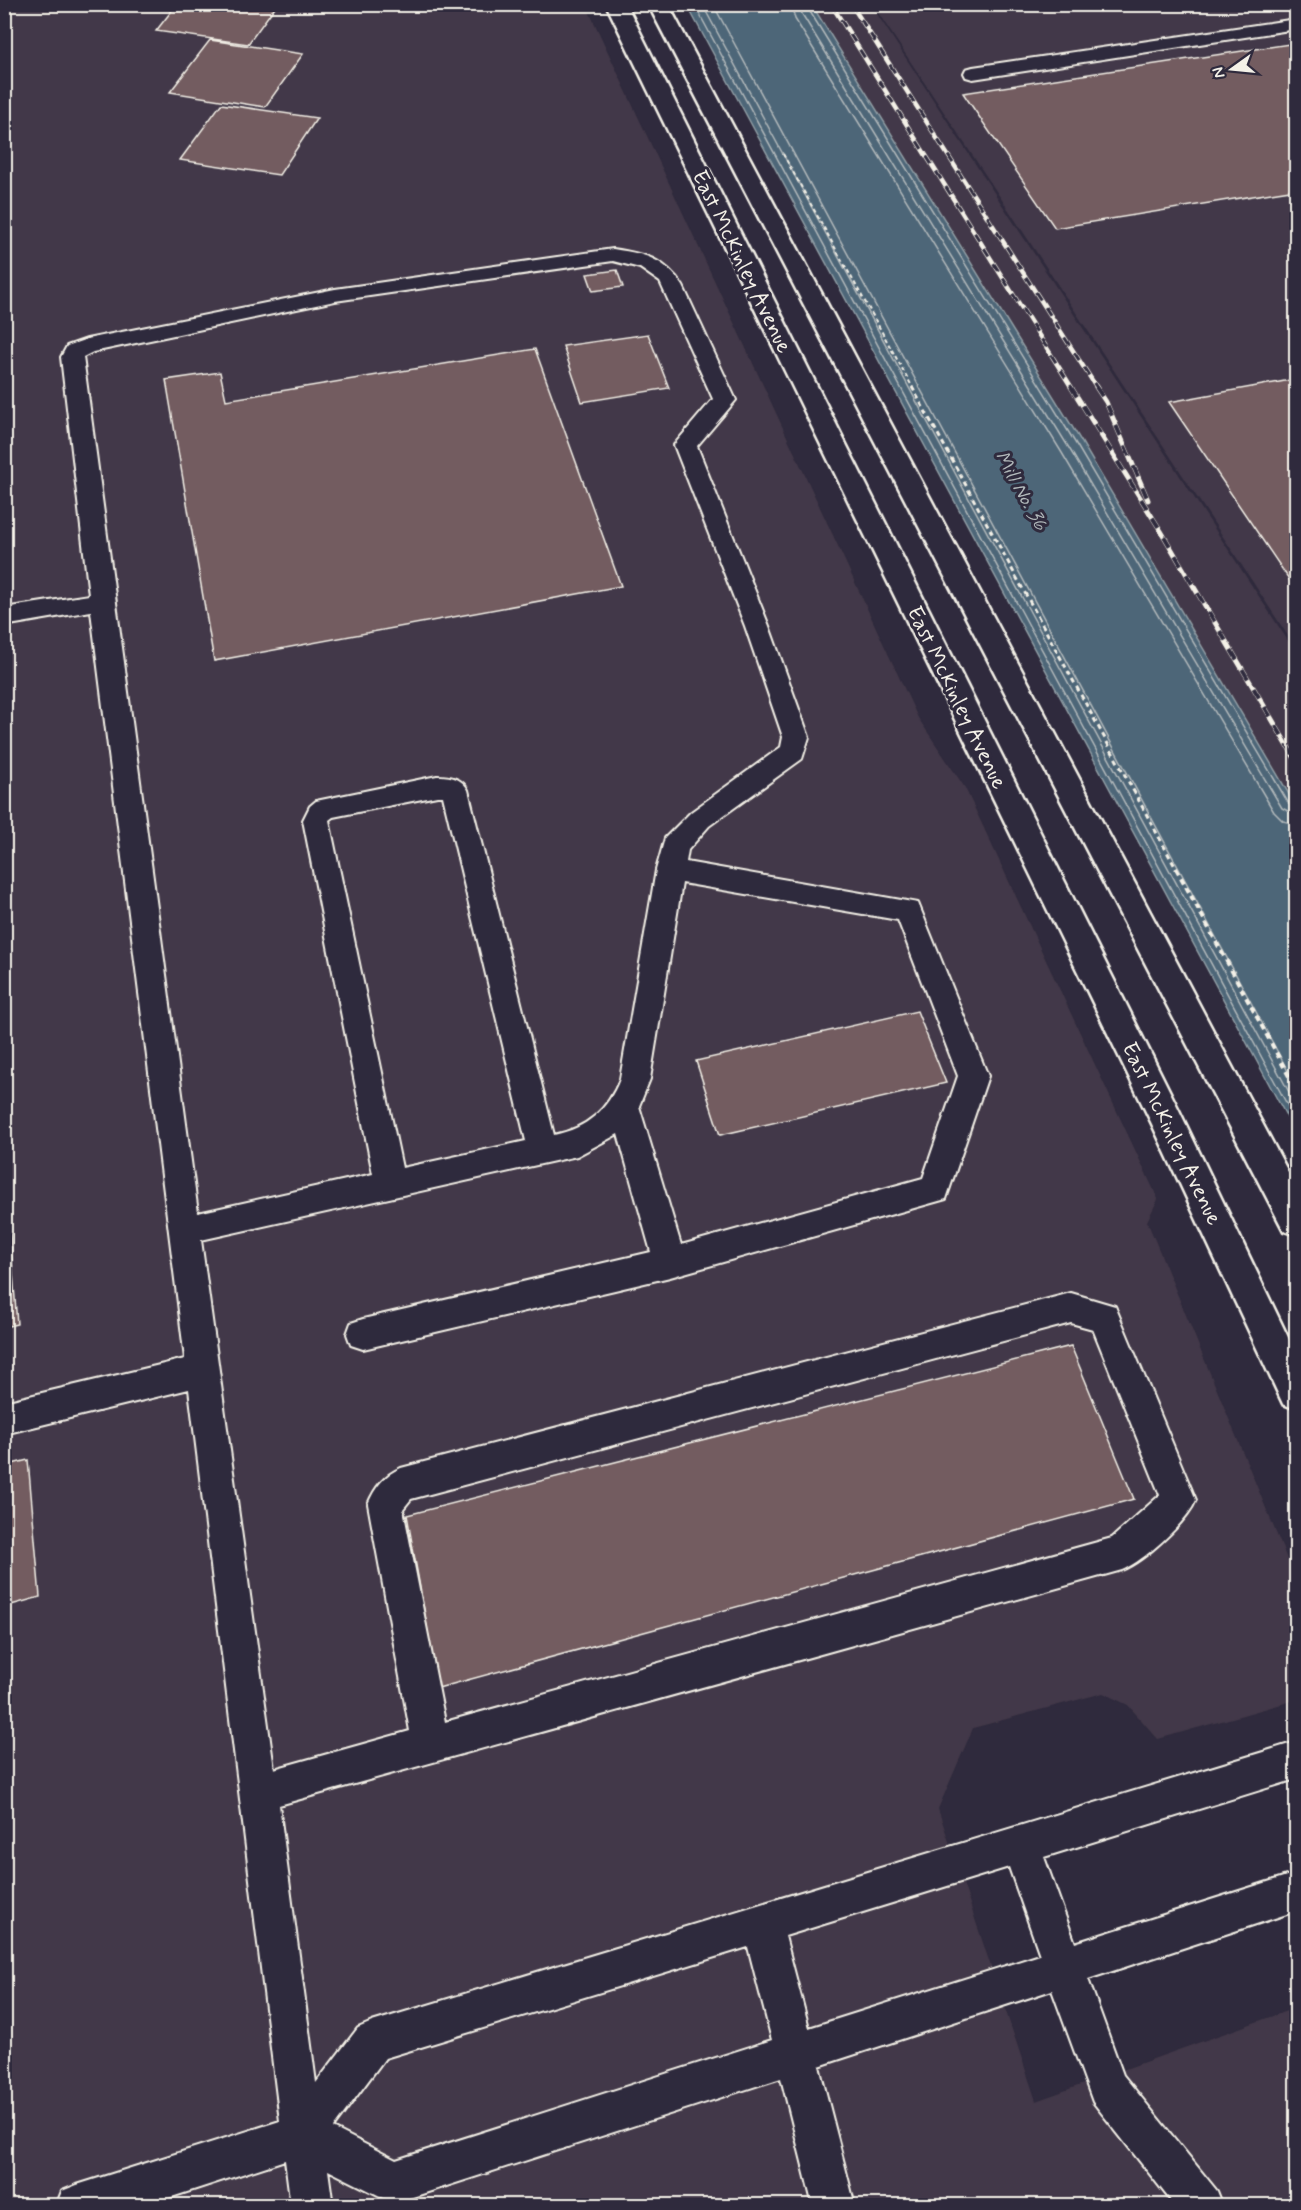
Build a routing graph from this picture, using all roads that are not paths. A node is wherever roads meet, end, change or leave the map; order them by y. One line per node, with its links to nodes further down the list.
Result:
1 (616, 4): 16 (main road, East McKinley Avenue)
2 (658, 4): 11 (main road, East McKinley Avenue)
3 (1296, 24): 4 (lane)
4 (973, 73)
5 (102, 601): 6 (lane); 7 (lane); 12 (lane)
6 (4, 617)
7 (670, 870): 8 (lane); 13 (lane)
8 (625, 1108): 9 (lane); 13 (lane)
9 (543, 1150): 10 (lane); 10 (lane)
10 (390, 1184): 12 (lane)
11 (1296, 1220)
12 (184, 1230): 15 (lane)
13 (670, 1262): 14 (lane)
14 (363, 1334)
15 (203, 1370): 17 (lane); 20 (lane)
16 (1296, 1392)
17 (4, 1418)
18 (431, 1744): 18 (lane); 20 (lane)
19 (1296, 1761): 21 (lane)
20 (258, 1792): 26 (lane)
21 (1020, 1845): 23 (lane); 24 (lane)
22 (1296, 1892): 24 (lane)
23 (762, 1923): 25 (lane); 26 (lane)
24 (1064, 1968): 25 (lane); 30 (lane)
25 (796, 2054): 26 (lane); 29 (lane)
26 (303, 2134): 27 (lane); 28 (lane)
27 (78, 2205)
28 (312, 2205)
29 (834, 2205)
30 (1202, 2205)

